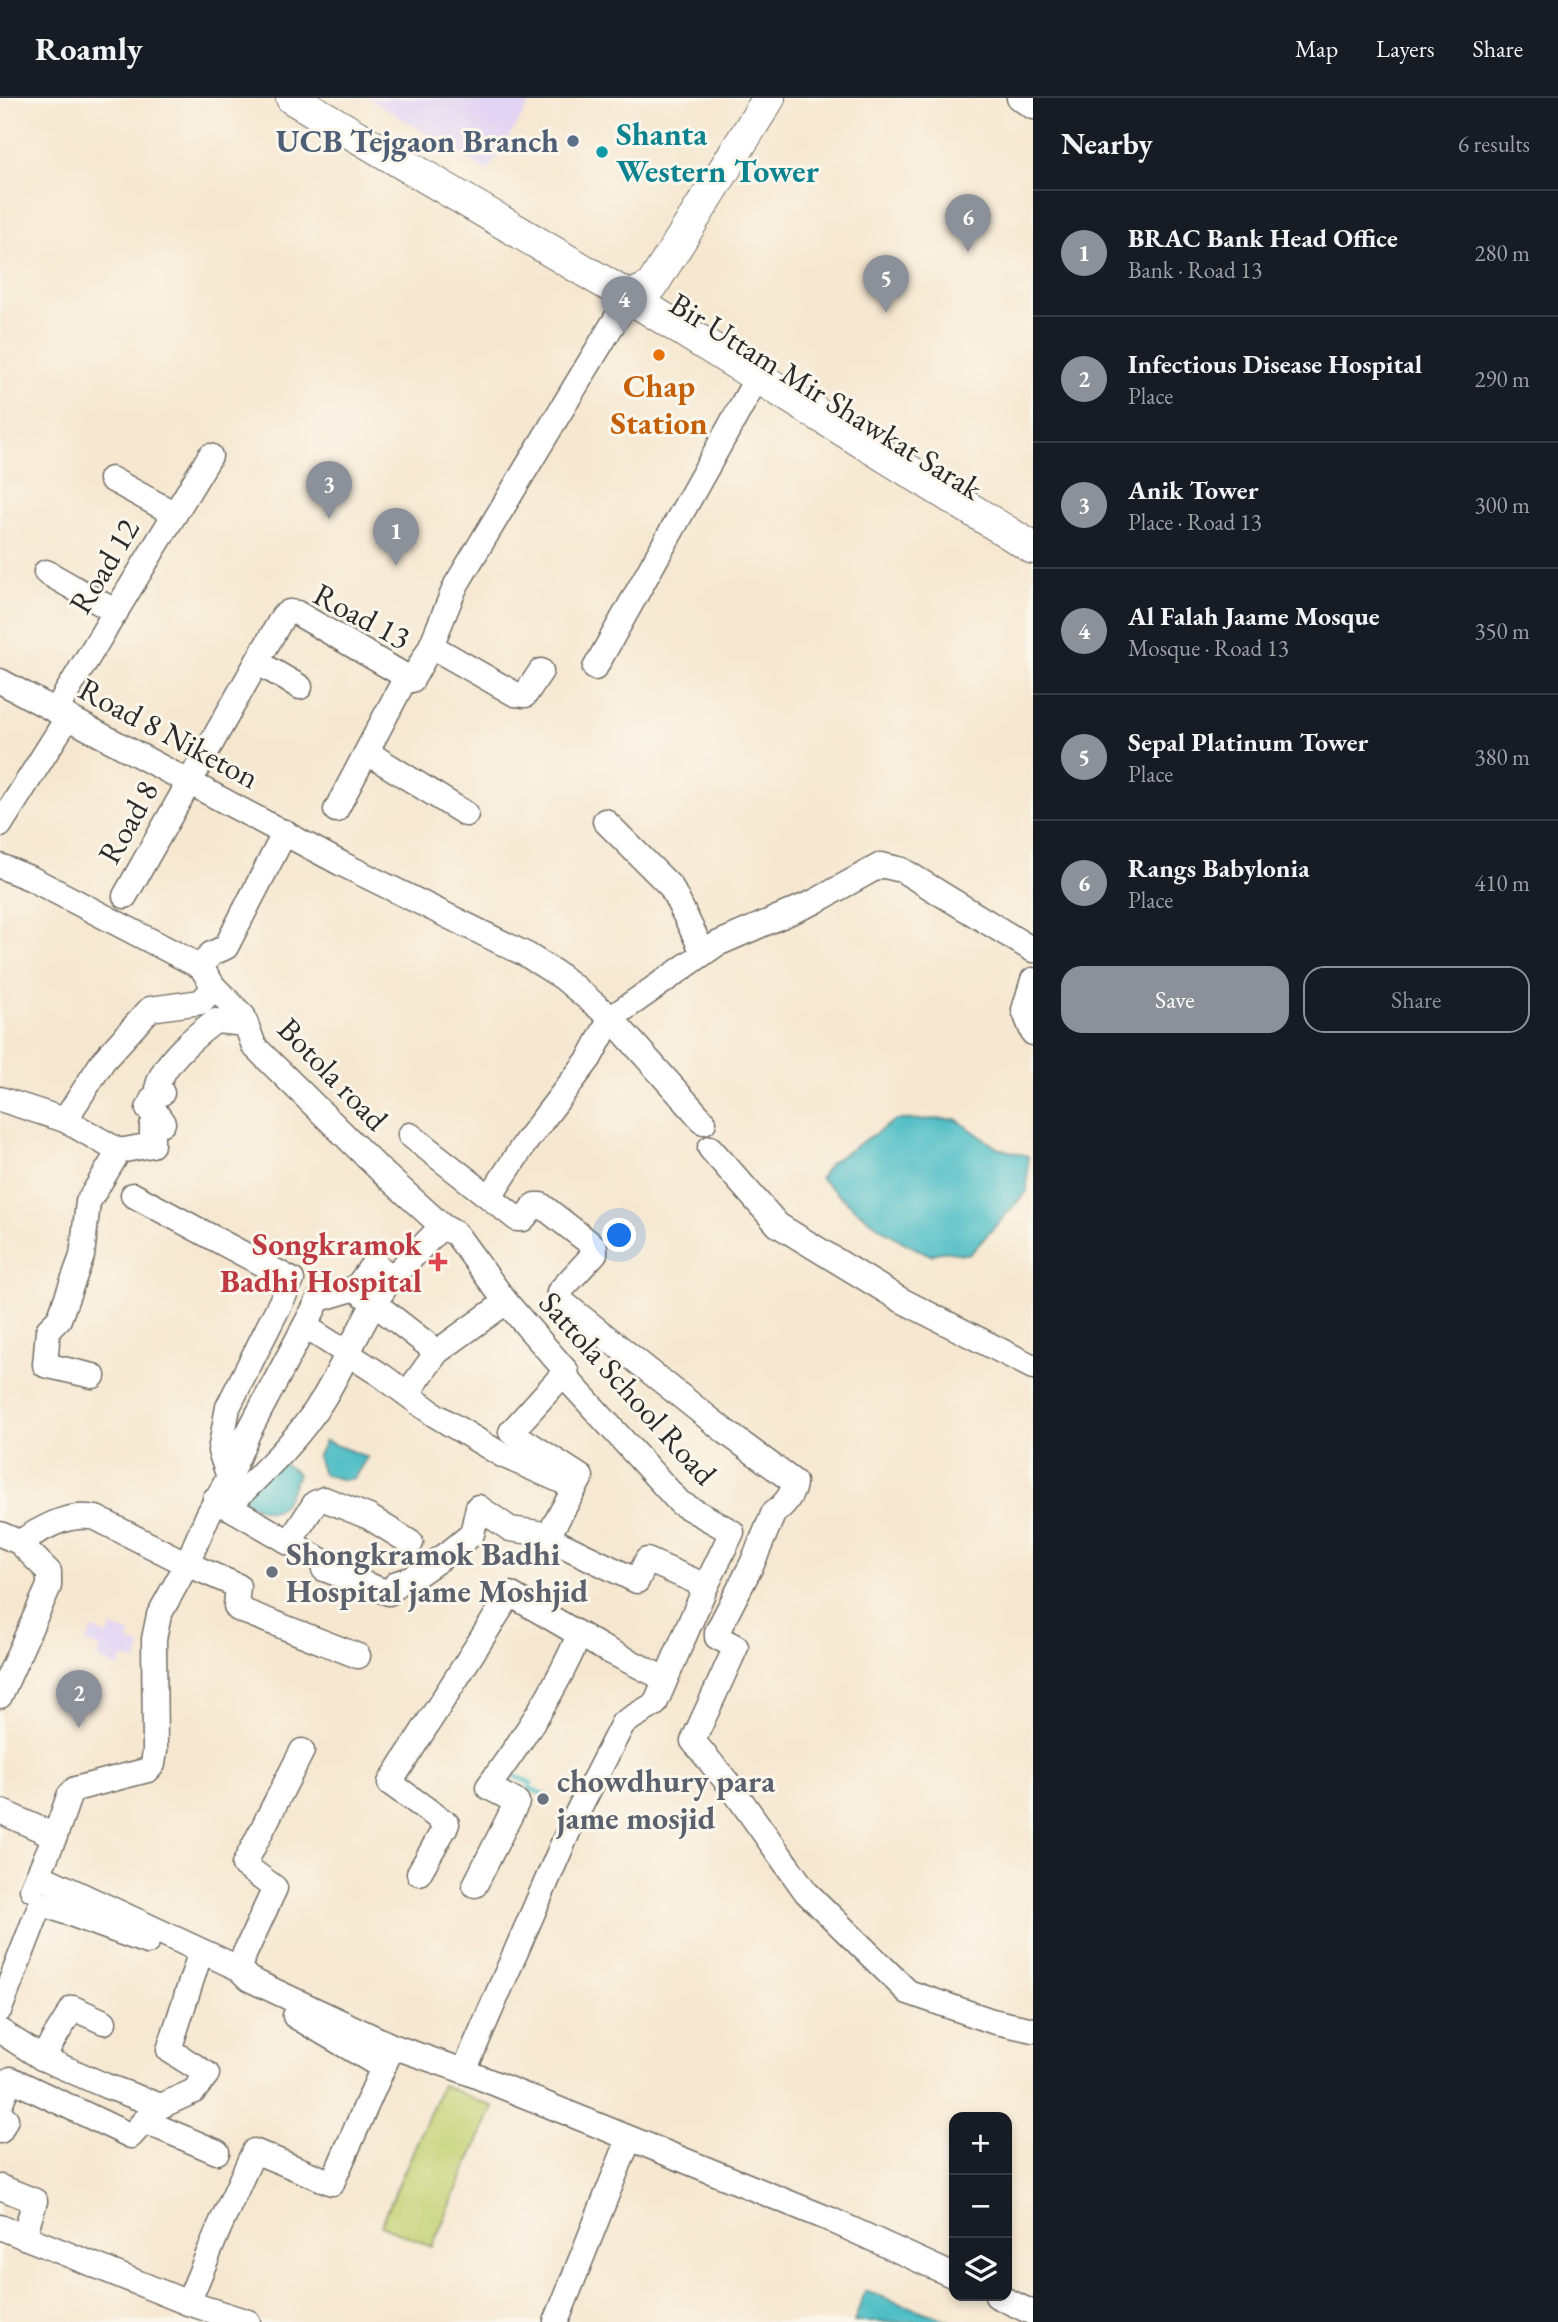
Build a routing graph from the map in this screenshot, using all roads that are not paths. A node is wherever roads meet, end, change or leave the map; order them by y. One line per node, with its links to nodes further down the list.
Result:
1 (292, 98): 7 (main road, Bir Uttam Mir Shawkat Sarak)
2 (330, 98): 7 (main road, Bir Uttam Mir Shawkat Sarak)
3 (746, 98): 7 (main road)
4 (769, 98): 7 (main road)
5 (1019, 98): 6 (street)
6 (1033, 107)
7 (638, 287): 8 (main road, Bir Uttam Mir Shawkat Sarak); 12 (main road, Bir Uttam Mir Shawkat Sarak); 16 (street, Road 13)
8 (758, 376): 13 (main road, Bir Uttam Mir Shawkat Sarak); 18 (street)
9 (210, 456): 11 (street, Road 12)
10 (111, 478): 11 (street)
11 (175, 514): 15 (street, Road 12)
12 (1033, 524)
13 (1033, 548)
14 (47, 572): 15 (street)
15 (116, 612): 23 (street, Road 12)
16 (431, 646): 19 (street); 20 (street, Road 13)
17 (257, 662): 20 (street, Road 13); 22 (street); 25 (street, Road 13)
18 (595, 668)
19 (541, 671)
20 (406, 677): 24 (street)
21 (0, 681): 23 (street, Road 8 Niketon)
22 (300, 687)
23 (62, 713): 25 (street, Road 8 Niketon); 29 (street, Road 12)
24 (368, 753): 26 (street); 27 (street)
25 (189, 782): 30 (street, Road 8 Niketon); 32 (street, Road 8)
26 (336, 810)
27 (466, 814)
28 (604, 821): 34 (street)
29 (0, 825)
30 (275, 827): 35 (street); 38 (street, Road 8 Niketon)
31 (0, 866): 35 (street, Botola road)
32 (125, 896)
33 (1033, 950): 34 (street)
34 (703, 952): 38 (street)
35 (208, 977): 37 (street, Botola road); 41 (street)
36 (1033, 980): 39 (street)
37 (243, 1016): 45 (street); 48 (street, Botola road)
38 (611, 1018): 42 (street, Road 8 Niketon); 47 (street)
39 (1033, 1033)
40 (0, 1099): 41 (street)
41 (65, 1120): 45 (street)
42 (704, 1122)
43 (410, 1135): 47 (street)
44 (710, 1148): 54 (street)
45 (120, 1151): 56 (street)
46 (133, 1195): 58 (street)
47 (490, 1197): 82 (street)
48 (442, 1226): 49 (street); 50 (street, Sattola School Road)
49 (365, 1295): 51 (street); 52 (street); 53 (street)
50 (506, 1302): 52 (street); 55 (street, Sattola School Road)
51 (306, 1327): 53 (street); 58 (street)
52 (437, 1352): 57 (street)
53 (346, 1353): 57 (street); 60 (street)
54 (1033, 1367)
55 (566, 1371): 59 (street); 66 (street, Sattola School Road)
56 (93, 1376)
57 (407, 1394): 59 (street)
58 (229, 1477): 60 (street)
59 (575, 1487): 62 (street)
60 (221, 1503): 63 (street); 65 (street)
61 (9, 1538): 65 (street); 70 (street)
62 (547, 1538): 63 (street); 66 (street)
63 (289, 1543): 64 (street)
64 (411, 1544)
65 (187, 1564): 68 (street); 73 (street)
66 (706, 1586): 69 (street, Sattola School Road)
67 (579, 1635): 69 (street); 74 (street); 76 (street)
68 (358, 1656)
69 (665, 1679): 86 (street, Sattola School Road)
70 (0, 1696)
71 (302, 1751): 79 (street)
72 (0, 1811): 73 (street)
73 (55, 1836): 75 (street)
74 (419, 1873)
75 (38, 1875): 78 (street); 79 (street)
76 (475, 1885)
77 (198, 1960): 80 (street); 84 (street); 85 (street)
78 (0, 1962)
79 (238, 1968): 84 (street)
80 (0, 2009)
81 (104, 2022): 85 (street)
82 (1033, 2029)
83 (0, 2031): 85 (street)
84 (387, 2057): 86 (street); 96 (street)
85 (42, 2058)
86 (464, 2071): 90 (street)
87 (0, 2104): 91 (street)
88 (0, 2116): 89 (street)
89 (0, 2131)
90 (629, 2139): 95 (street); 98 (street)
91 (217, 2152)
92 (0, 2187): 94 (street)
93 (0, 2227): 94 (street)
94 (24, 2237): 96 (street)
95 (949, 2274)
96 (188, 2304): 97 (street)
97 (248, 2322)
98 (556, 2322)

